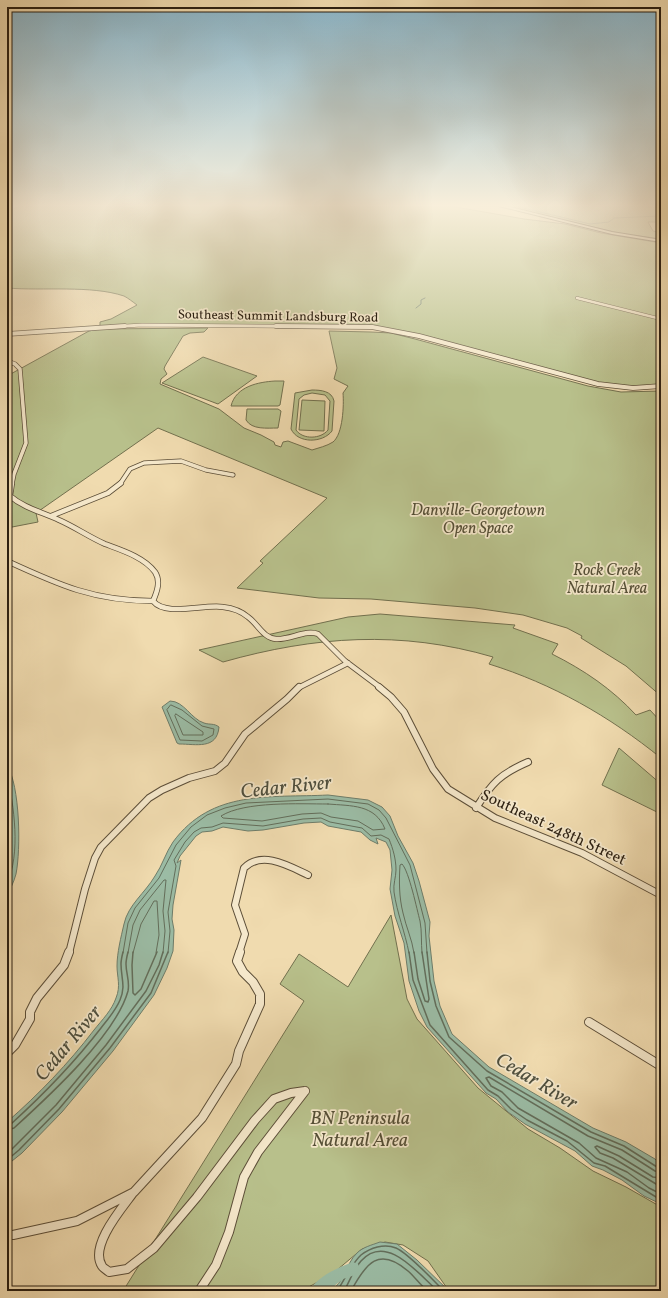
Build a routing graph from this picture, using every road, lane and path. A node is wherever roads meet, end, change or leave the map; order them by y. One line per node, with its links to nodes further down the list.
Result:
1 (577, 298): 2 (street)
2 (661, 319)
3 (7, 334): 5 (street, Southeast Summit Landsburg Road)
4 (7, 361): 7 (street)
5 (661, 386)
6 (233, 475): 7 (street)
7 (51, 516): 9 (street)
8 (7, 561): 9 (street)
9 (153, 601): 10 (street, Southeast 248th Street)
10 (348, 663): 12 (street, Southeast 248th Street); 16 (street)
11 (528, 762): 12 (street)
12 (476, 808): 14 (street, Southeast 248th Street)
13 (308, 875): 18 (street)
14 (661, 895)
15 (589, 1022): 17 (street)
16 (7, 1053)
17 (661, 1066)
18 (134, 1192): 19 (street); 20 (street)
19 (13, 1236)
20 (199, 1291)

